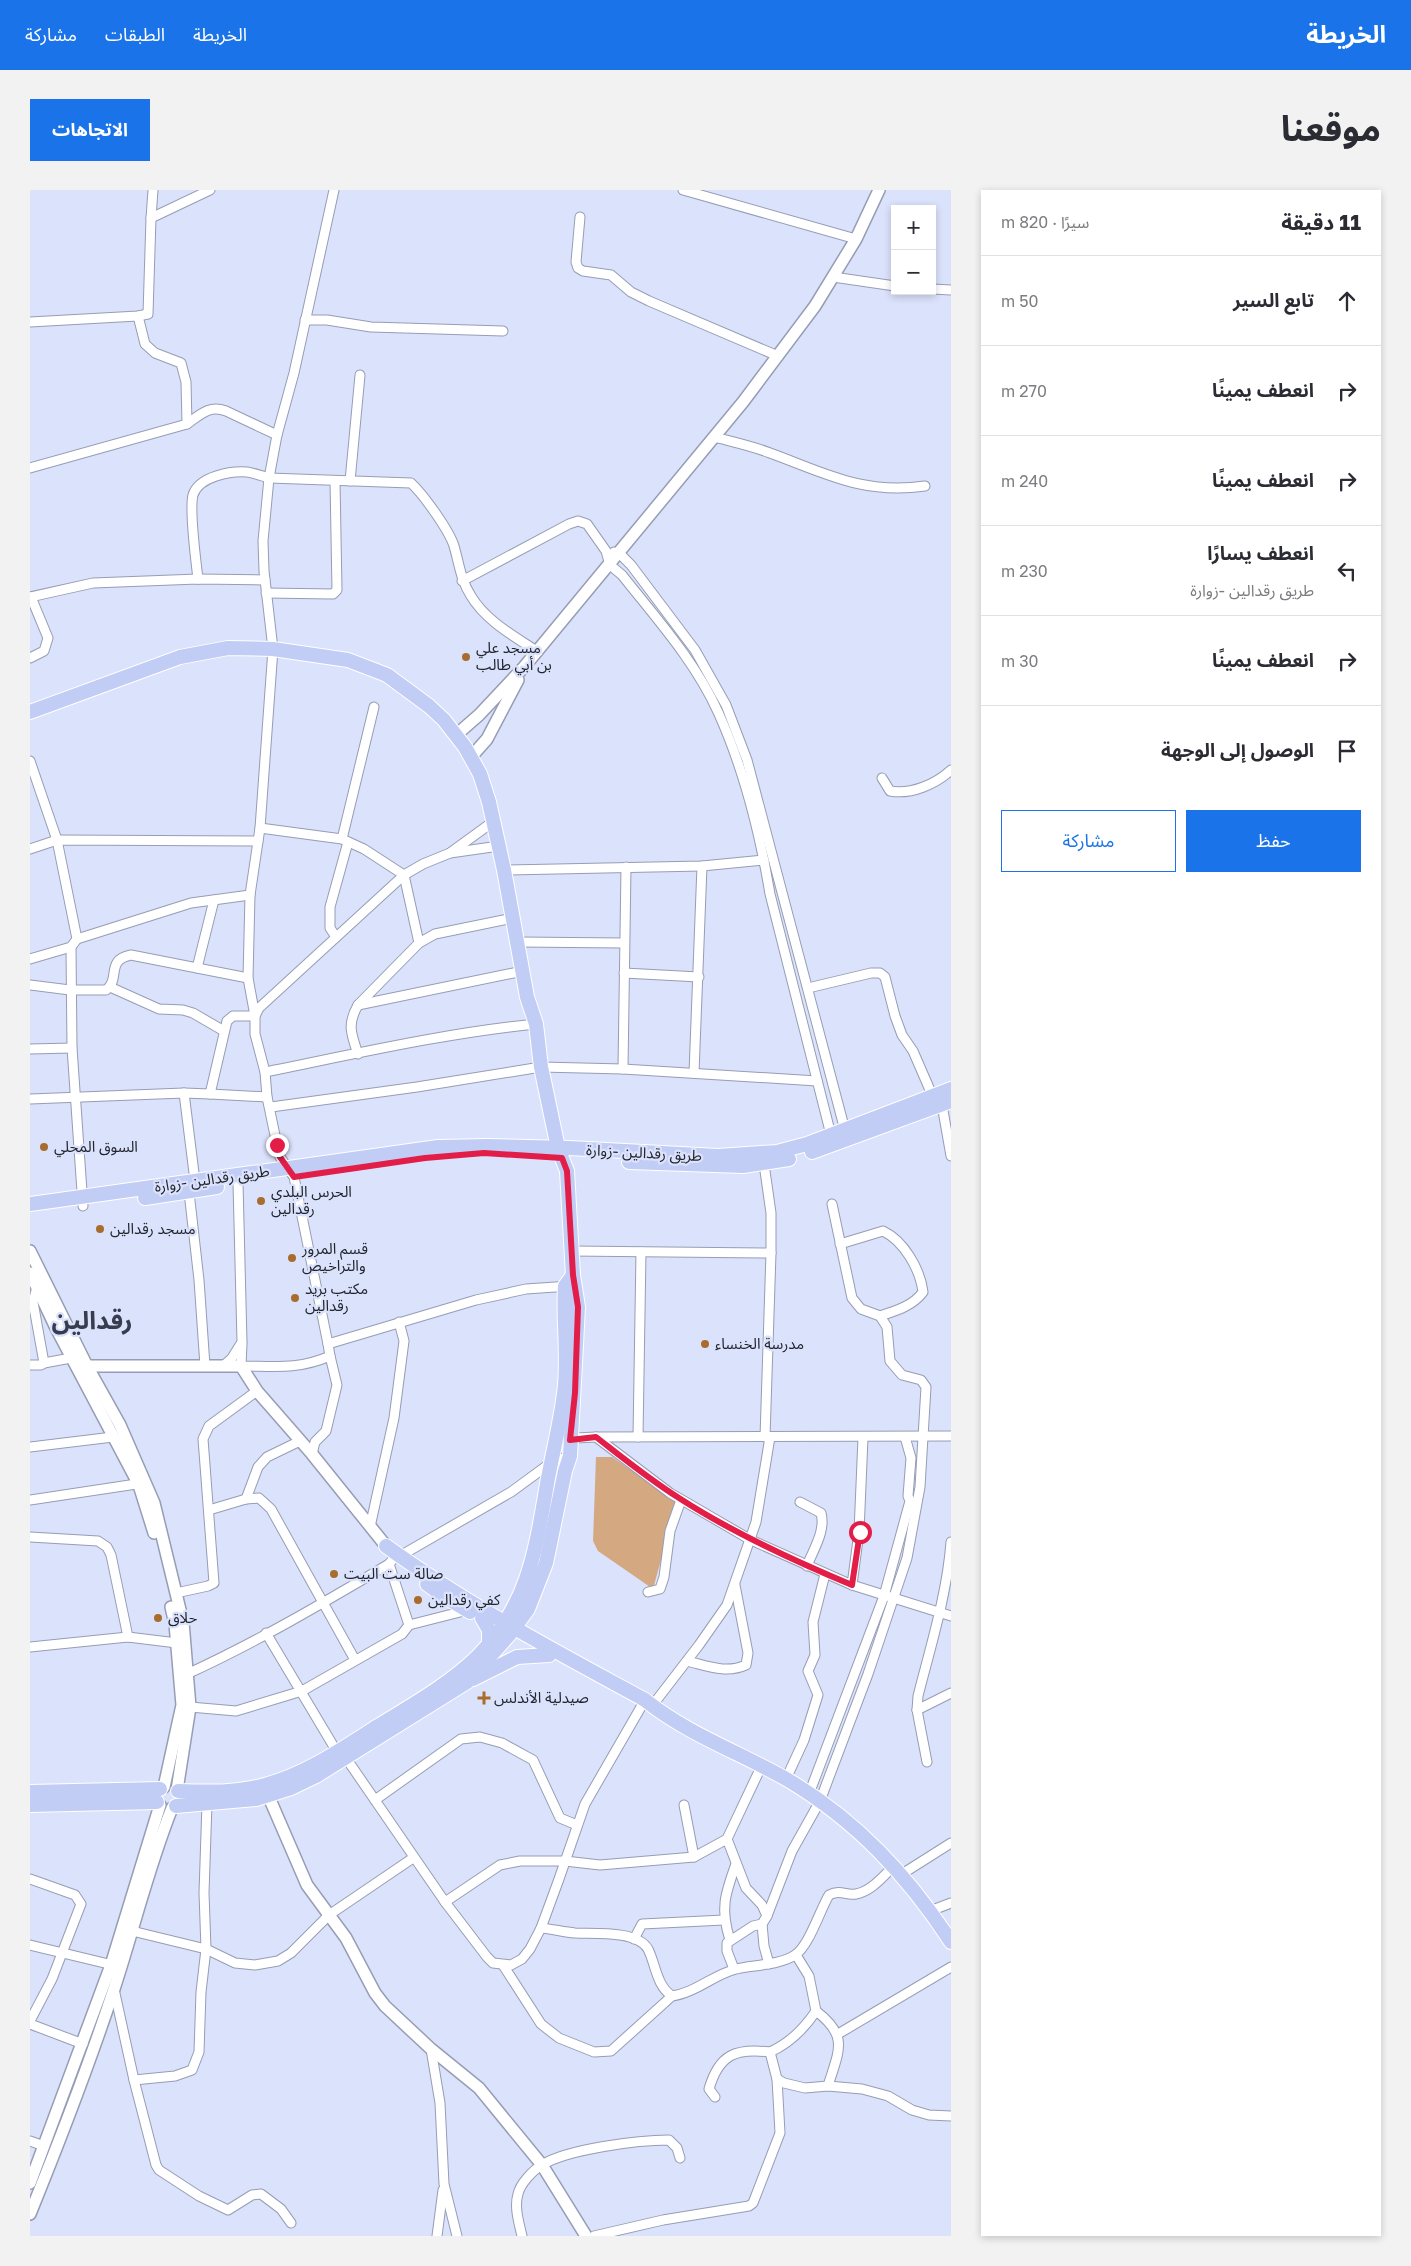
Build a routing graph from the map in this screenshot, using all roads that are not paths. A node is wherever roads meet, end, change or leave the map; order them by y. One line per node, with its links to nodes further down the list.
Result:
1 (153, 190): 7 (street)
2 (210, 190): 7 (street)
3 (334, 190): 14 (street)
4 (683, 190): 8 (street)
5 (879, 190): 8 (street)
6 (580, 217): 17 (street)
7 (151, 218): 13 (street)
8 (856, 239): 9 (street)
9 (833, 277): 10 (street); 17 (street)
10 (891, 285)
11 (936, 289): 12 (street)
12 (951, 290)
13 (138, 316): 15 (street); 19 (street)
14 (305, 320): 16 (street); 20 (street)
15 (30, 322)
16 (503, 331)
17 (778, 356): 21 (street)
18 (360, 375): 24 (street)
19 (187, 424): 20 (street); 22 (street)
20 (277, 435): 23 (street)
21 (714, 437): 26 (street); 28 (street)
22 (30, 468)
23 (269, 478): 25 (street); 32 (street); 33 (street)
24 (350, 481): 25 (street); 34 (street)
25 (335, 482): 35 (street)
26 (925, 486)
27 (606, 551): 28 (street); 29 (street); 34 (street)
28 (620, 554): 29 (street); 30 (street)
29 (610, 565): 31 (street); 38 (street)
30 (631, 565): 31 (street); 77 (street)
31 (622, 575): 56 (street)
32 (198, 579): 33 (street); 36 (street)
33 (265, 580): 35 (street)
34 (462, 581): 38 (street)
35 (266, 593): 37 (street)
36 (31, 597): 39 (street)
37 (273, 649): 42 (main road); 43 (main road); 49 (street)
38 (538, 652): 40 (street)
39 (30, 658)
40 (524, 667): 43 (street); 44 (street)
41 (374, 708): 51 (street)
42 (30, 712)
43 (456, 735): 44 (main road)
44 (471, 757): 48 (main road)
45 (30, 761): 50 (street)
46 (951, 770): 47 (street)
47 (882, 778)
48 (494, 821): 53 (main road); 55 (street)
49 (260, 828): 51 (street); 52 (street)
50 (57, 840): 52 (street); 54 (street); 66 (street)
51 (345, 840): 60 (street); 64 (street)
52 (258, 841): 61 (street)
53 (499, 846): 55 (street); 59 (main road)
54 (30, 849)
55 (450, 853): 60 (street)
56 (764, 860): 57 (street); 90 (street)
57 (702, 866): 58 (street); 73 (street)
58 (626, 867): 59 (street); 68 (street)
59 (504, 870): 63 (main road)
60 (404, 875): 64 (street); 67 (street)
61 (250, 895): 62 (street); 74 (street)
62 (214, 900): 66 (street); 70 (street)
63 (513, 918): 65 (main road); 67 (street)
64 (336, 937): 80 (street)
65 (518, 942): 68 (street); 71 (main road)
66 (74, 943): 69 (street); 78 (street)
67 (419, 943): 79 (street)
68 (624, 943): 72 (street)
69 (30, 959)
70 (197, 968): 74 (street); 76 (street)
71 (523, 971): 79 (street); 81 (main road)
72 (624, 973): 73 (street); 87 (street)
73 (699, 977): 89 (street)
74 (248, 978): 80 (street)
75 (30, 985): 78 (street)
76 (110, 987): 78 (street); 82 (street)
77 (808, 988): 97 (street); 99 (street)
78 (70, 990): 83 (street)
79 (358, 1005): 85 (street)
80 (255, 1016): 82 (street); 88 (street)
81 (536, 1024): 85 (street); 86 (main road)
82 (224, 1032): 93 (street)
83 (72, 1048): 84 (street); 95 (street)
84 (30, 1049)
85 (358, 1054): 88 (street)
86 (542, 1067): 87 (street); 98 (street); 101 (main road)
87 (623, 1069): 89 (street)
88 (265, 1072): 94 (street)
89 (694, 1074): 90 (street)
90 (817, 1081): 100 (street)
91 (951, 1089): 97 (main road, طريق رقدالين -زوارة)
92 (184, 1093): 93 (street); 95 (street); 106 (street)
93 (210, 1094): 94 (street)
94 (267, 1096): 98 (street)
95 (77, 1097): 96 (street); 107 (street)
96 (30, 1099)
97 (942, 1101): 99 (main road, طريق رقدالين -زوارة); 102 (street)
98 (271, 1107): 104 (street)
99 (846, 1134): 100 (main road, طريق رقدالين -زوارة)
100 (832, 1139): 101 (main road, طريق رقدالين -زوارة); 103 (main road, طريق رقدالين -زوارة)
101 (560, 1153): 103 (main road, طريق رقدالين -زوارة); 104 (main road, طريق رقدالين -زوارة); 113 (main road)
102 (951, 1156)
103 (764, 1164): 115 (street)
104 (290, 1173): 105 (main road, طريق رقدالين -زوارة); 106 (main road, طريق رقدالين -زوارة); 122 (street)
105 (238, 1183): 106 (main road, طريق رقدالين -زوارة); 121 (street)
106 (192, 1186): 107 (main road, طريق رقدالين -زوارة); 128 (street)
107 (82, 1202): 108 (main road, طريق رقدالين -زوارة); 110 (main road, طريق رقدالين -زوارة)
108 (30, 1204)
109 (832, 1204): 111 (street)
110 (30, 1213)
111 (840, 1244): 119 (street); 119 (street)
112 (30, 1251): 127 (street)
113 (571, 1251): 114 (street); 117 (main road)
114 (641, 1252): 115 (street); 136 (street)
115 (771, 1253): 137 (street)
116 (30, 1273): 118 (street)
117 (571, 1282): 120 (street); 140 (main road)
118 (37, 1287): 124 (street); 125 (street)
119 (880, 1316): 133 (street)
120 (399, 1322): 122 (street); 152 (street)
121 (242, 1342): 129 (street); 130 (street)
122 (328, 1344): 123 (street)
123 (330, 1356): 130 (street); 143 (street)
124 (72, 1358): 125 (street); 127 (street); 132 (street)
125 (44, 1363): 126 (street)
126 (30, 1365)
127 (87, 1366): 128 (street); 146 (street)
128 (205, 1366): 129 (street)
129 (223, 1366): 130 (street)
130 (241, 1366): 131 (street)
131 (257, 1391): 141 (street); 151 (street)
132 (113, 1436): 142 (street); 146 (street)
133 (922, 1436): 134 (street); 139 (street); 165 (street)
134 (951, 1436)
135 (596, 1437): 136 (street); 140 (street); 149 (street)
136 (638, 1437): 137 (street)
137 (768, 1437): 138 (street); 154 (street)
138 (863, 1438): 139 (street); 161 (street)
139 (905, 1438): 164 (street)
140 (563, 1439): 144 (main road); 145 (main road)
141 (300, 1441): 143 (street); 147 (street)
142 (30, 1447)
143 (312, 1454): 152 (street)
144 (570, 1456): 145 (street); 172 (main road)
145 (552, 1462): 157 (street); 172 (main road)
146 (142, 1484): 148 (street); 163 (street); 176 (street)
147 (246, 1499): 151 (street); 166 (street)
148 (30, 1500)
149 (681, 1500): 154 (street); 162 (street)
150 (800, 1502): 158 (street)
151 (209, 1510): 163 (street)
152 (370, 1527): 156 (street)
153 (30, 1537): 174 (street)
154 (751, 1540): 158 (street); 160 (street)
155 (951, 1542): 168 (street)
156 (386, 1546): 157 (main road)
157 (394, 1559): 166 (street); 167 (main road); 171 (street); 172 (main road)
158 (807, 1566): 159 (street)
159 (825, 1574): 161 (street); 192 (street)
160 (735, 1583): 181 (street); 181 (street)
161 (852, 1585): 164 (street)
162 (648, 1592)
163 (176, 1593): 178 (street)
164 (884, 1596): 165 (street); 196 (street)
165 (893, 1599): 168 (street); 196 (street)
166 (323, 1603): 173 (street); 180 (street)
167 (468, 1610): 170 (main road); 171 (street)
168 (940, 1612): 169 (street); 188 (street)
169 (951, 1616)
170 (482, 1618): 172 (main road); 175 (main road)
171 (410, 1625): 180 (street)
172 (507, 1628): 175 (main road); 179 (main road); 183 (main road); 186 (main road)
173 (266, 1633): 182 (street); 184 (street)
174 (128, 1637): 176 (street); 177 (street)
175 (490, 1642): 189 (main road)
176 (177, 1643): 178 (street)
177 (30, 1647)
178 (182, 1656): 182 (street); 195 (street)
179 (549, 1656): 183 (main road); 186 (main road)
180 (355, 1660): 184 (street)
181 (687, 1661): 186 (street)
182 (187, 1674): 187 (street)
183 (468, 1682): 189 (main road)
184 (302, 1691): 187 (street); 189 (street)
185 (951, 1693): 188 (street)
186 (646, 1705): 191 (main road); 201 (street)
187 (190, 1707): 195 (street)
188 (917, 1710): 190 (street)
189 (342, 1755): 193 (main road); 197 (street)
190 (927, 1762)
191 (762, 1768): 192 (main road); 202 (street)
192 (786, 1779): 196 (main road)
193 (267, 1790): 195 (main road); 198 (main road); 213 (street)
194 (30, 1792): 195 (main road)
195 (168, 1797): 198 (main road); 200 (main road); 217 (street); 227 (street)
196 (815, 1797): 208 (main road); 215 (street)
197 (375, 1800): 201 (street); 205 (street)
198 (207, 1803): 222 (street)
199 (684, 1804): 204 (street)
200 (30, 1805)
201 (577, 1825): 206 (street)
202 (727, 1839): 204 (street); 207 (street)
203 (951, 1843): 208 (street)
204 (694, 1857): 206 (street)
205 (413, 1858): 210 (street); 213 (street)
206 (565, 1861): 210 (street); 216 (street)
207 (736, 1864): 214 (street); 215 (street)
208 (898, 1870): 212 (main road); 224 (street)
209 (30, 1879): 223 (street)
210 (445, 1902): 226 (street)
211 (951, 1903): 212 (street)
212 (930, 1911): 220 (main road)
213 (329, 1914): 222 (street); 236 (street)
214 (724, 1920): 218 (street); 219 (street)
215 (764, 1920): 219 (street); 225 (street)
216 (541, 1928): 218 (street); 226 (street)
217 (132, 1931): 222 (street); 227 (street)
218 (634, 1939): 231 (street)
219 (730, 1940): 229 (street)
220 (951, 1942)
221 (30, 1945): 223 (street)
222 (206, 1949): 239 (street)
223 (63, 1953): 227 (street); 233 (street)
224 (796, 1955): 225 (street); 232 (street)
225 (769, 1964): 229 (street)
226 (503, 1965): 231 (street)
227 (116, 1966): 230 (street); 235 (street)
228 (951, 1967): 234 (street)
229 (734, 1969): 231 (street)
230 (114, 1988): 239 (street); 249 (street)
231 (672, 1996)
232 (816, 2011): 234 (street); 237 (street)
233 (30, 2022): 235 (street)
234 (838, 2034): 240 (street)
235 (83, 2044): 244 (street)
236 (431, 2048): 246 (street); 248 (street)
237 (770, 2052): 238 (street); 241 (street)
238 (777, 2079): 240 (street); 255 (street)
239 (134, 2080): 250 (street)
240 (828, 2086): 242 (street)
241 (715, 2096)
242 (951, 2116)
243 (30, 2141): 244 (street)
244 (44, 2146): 247 (street)
245 (680, 2158): 246 (street)
246 (542, 2165): 253 (street); 254 (street)
247 (30, 2183)
248 (444, 2184): 251 (street); 252 (street)
249 (30, 2214)
250 (291, 2223)
251 (437, 2236)
252 (457, 2236)
253 (522, 2236)
254 (586, 2236)
255 (594, 2236)

